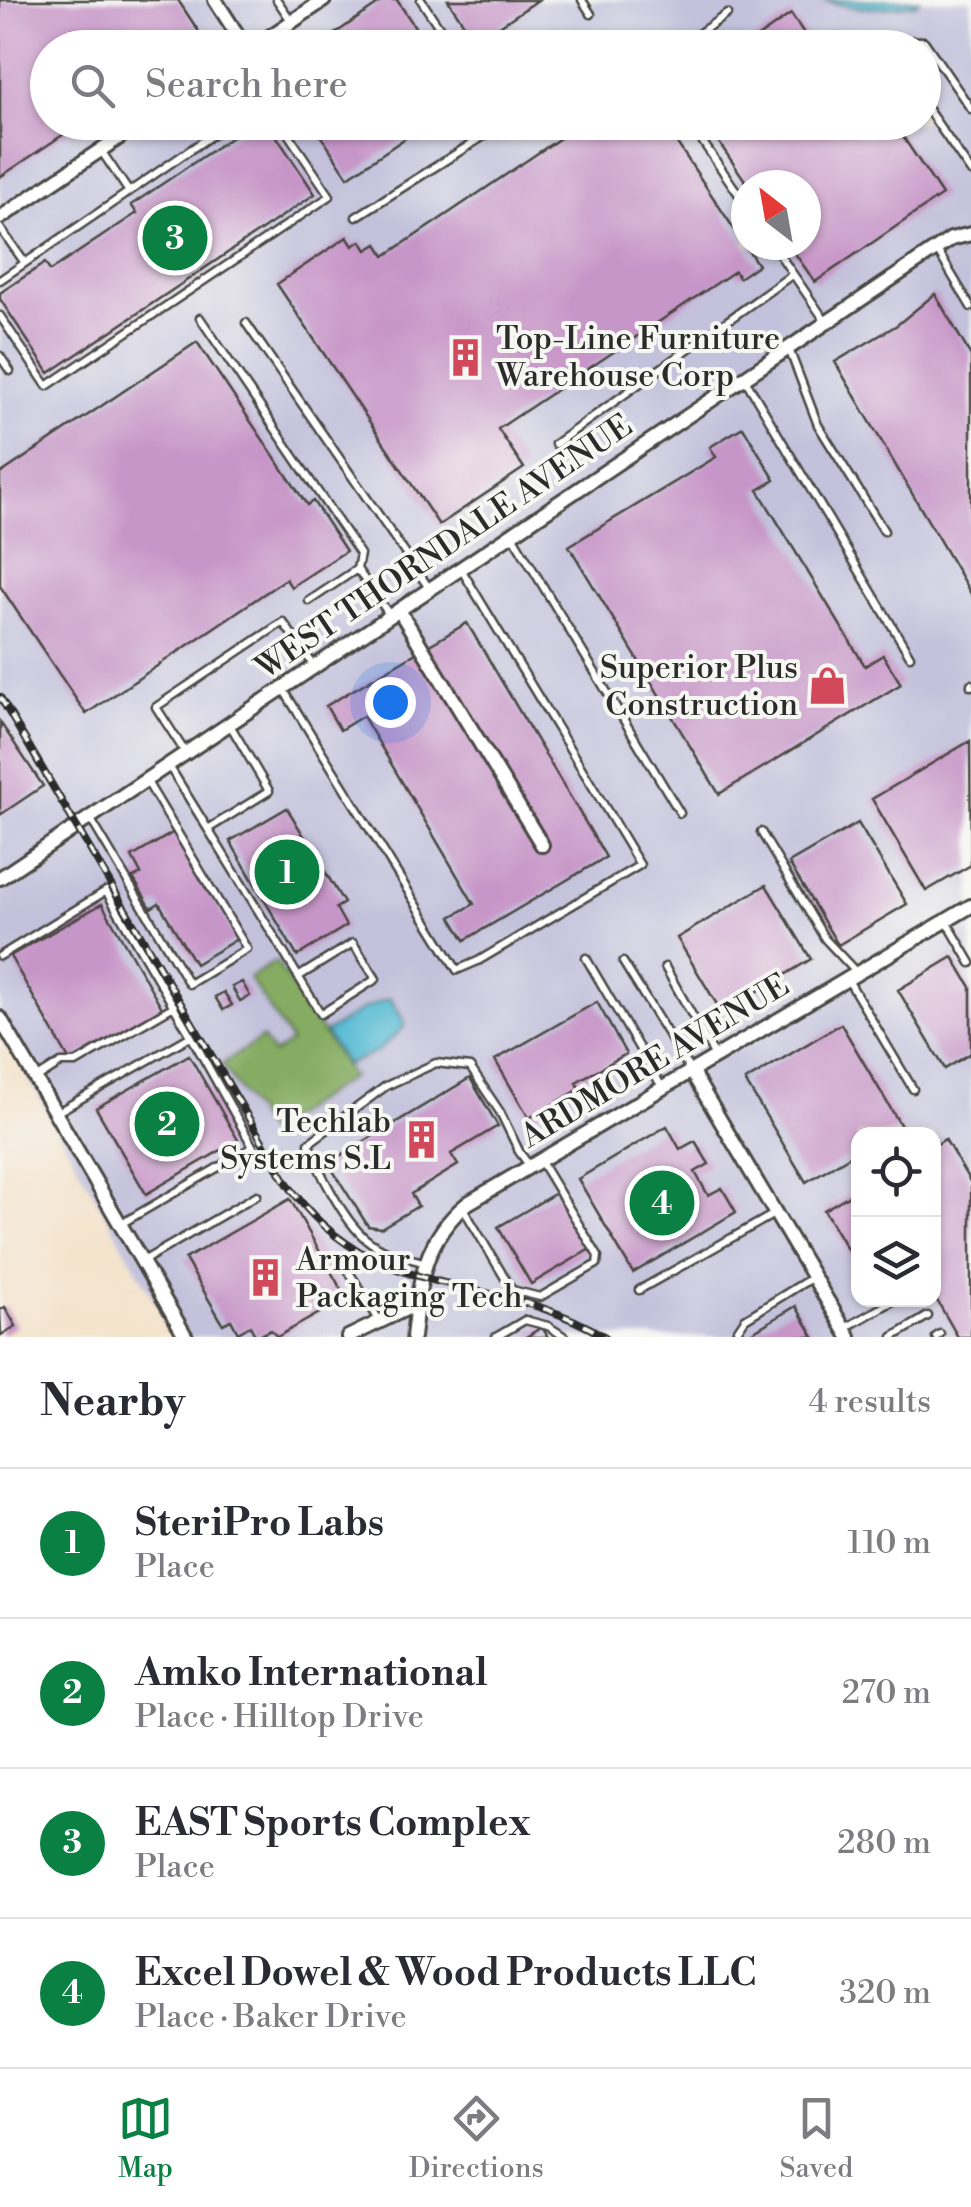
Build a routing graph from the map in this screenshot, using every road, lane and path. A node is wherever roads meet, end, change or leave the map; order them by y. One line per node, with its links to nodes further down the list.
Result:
1 (215, 0): 9 (street)
2 (277, 0): 8 (lane)
3 (324, 0): 8 (street)
4 (421, 0): 11 (lane)
5 (582, 0): 6 (lane)
6 (592, 14)
7 (727, 14): 12 (lane)
8 (292, 22): 10 (street)
9 (237, 30)
10 (279, 30)
11 (441, 30)
12 (704, 30)
13 (941, 70): 14 (lane)
14 (971, 110)
15 (941, 129): 22 (lane)
16 (116, 140): 21 (street)
17 (199, 140): 24 (lane)
18 (292, 140): 35 (lane)
19 (478, 140): 25 (lane)
20 (702, 140): 23 (lane)
21 (101, 150): 24 (lane); 26 (street)
22 (971, 172)
23 (731, 183)
24 (129, 192): 31 (lane)
25 (356, 217)
26 (0, 218)
27 (0, 228): 31 (lane)
28 (971, 234): 29 (street, WEST THORNDALE AVENUE)
29 (936, 249): 34 (lane); 38 (street, WEST THORNDALE AVENUE)
30 (783, 260): 32 (lane)
31 (25, 263): 33 (lane)
32 (793, 274): 38 (lane); 43 (lane)
33 (0, 280)
34 (971, 307)
35 (0, 316)
36 (200, 318): 47 (lane)
37 (246, 323): 48 (lane)
38 (826, 323): 39 (street, WEST THORNDALE AVENUE)
39 (788, 348): 42 (street, WEST THORNDALE AVENUE); 44 (lane)
40 (0, 356): 41 (lane)
41 (10, 371)
42 (744, 378): 45 (street, WEST THORNDALE AVENUE); 51 (lane)
43 (555, 444)
44 (884, 530)
45 (511, 534): 46 (street, WEST THORNDALE AVENUE); 58 (lane)
46 (460, 568): 48 (street, WEST THORNDALE AVENUE); 53 (lane)
47 (358, 569): 49 (lane); 50 (lane)
48 (429, 589): 50 (street, WEST THORNDALE AVENUE)
49 (309, 600)
50 (394, 612): 52 (street, WEST THORNDALE AVENUE); 62 (street)
51 (910, 656)
52 (315, 667): 53 (street, WEST THORNDALE AVENUE); 55 (lane)
53 (283, 688): 54 (street, WEST THORNDALE AVENUE)
54 (229, 724): 55 (street, WEST THORNDALE AVENUE); 60 (lane)
55 (186, 753): 56 (street, WEST THORNDALE AVENUE)
56 (169, 764): 57 (street, WEST THORNDALE AVENUE); 60 (lane)
57 (146, 780): 59 (street, WEST THORNDALE AVENUE); 59 (lane)
58 (680, 813)
59 (90, 817): 63 (street, WEST THORNDALE AVENUE)
60 (208, 829): 72 (lane)
61 (761, 832): 71 (lane)
62 (542, 845)
63 (0, 878)
64 (971, 906): 65 (street, ARDMORE AVENUE)
65 (946, 920): 69 (lane); 71 (street, ARDMORE AVENUE)
66 (0, 956): 73 (lane)
67 (586, 958): 79 (lane)
68 (623, 962): 77 (lane)
69 (971, 962)
70 (665, 967): 76 (lane)
71 (852, 976): 76 (street, ARDMORE AVENUE); 80 (lane)
72 (298, 977): 72 (lane)
73 (174, 1006): 75 (lane); 78 (lane)
74 (0, 1018): 78 (street)
75 (191, 1036): 81 (lane); 86 (lane)
76 (715, 1057): 77 (street, ARDMORE AVENUE)
77 (691, 1071): 79 (street, ARDMORE AVENUE); 85 (street)
78 (36, 1079): 81 (street)
79 (662, 1088): 82 (street, ARDMORE AVENUE)
80 (914, 1089)
81 (56, 1114): 86 (street)
82 (535, 1163): 84 (street, ARDMORE AVENUE); 84 (lane); 89 (lane)
83 (257, 1195): 88 (lane)
84 (462, 1207): 89 (street, ARDMORE AVENUE)
85 (775, 1213): 90 (street); 91 (lane)
86 (120, 1224): 88 (street)
87 (339, 1256): 95 (lane)
88 (142, 1262): 97 (street)
89 (426, 1263): 92 (street, ARDMORE AVENUE)
90 (813, 1278): 96 (street); 102 (lane)
91 (640, 1290)
92 (416, 1304): 95 (street); 99 (street, ARDMORE AVENUE)
93 (885, 1307): 96 (lane)
94 (928, 1316): 103 (lane)
95 (378, 1320): 98 (street)
96 (846, 1333)
97 (186, 1337)
98 (348, 1337)
99 (413, 1337)
100 (496, 1337): 101 (lane)
101 (565, 1337)
102 (734, 1337)
103 (893, 1337)

